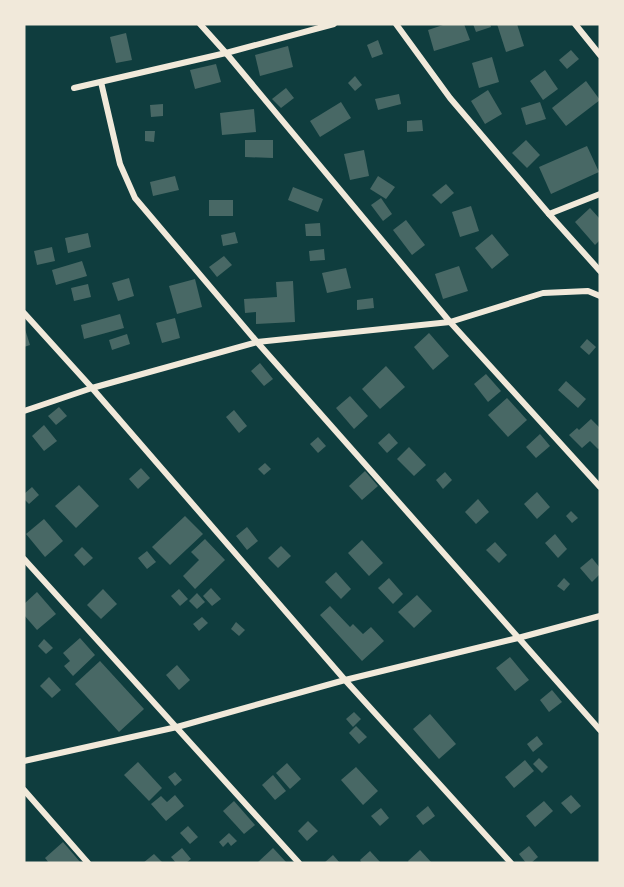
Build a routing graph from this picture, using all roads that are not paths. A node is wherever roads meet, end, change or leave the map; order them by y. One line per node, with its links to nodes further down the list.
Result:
1 (200, 24): 5 (street)
2 (334, 24): 5 (street)
3 (396, 24): 10 (street)
4 (575, 24): 6 (street)
5 (226, 53): 7 (street); 14 (street)
6 (600, 55)
7 (101, 82): 8 (street); 15 (street)
8 (74, 88)
9 (600, 194): 10 (street)
10 (549, 214): 11 (street)
11 (600, 271)
12 (600, 296): 14 (street)
13 (24, 313): 16 (street)
14 (450, 322): 15 (street); 18 (street)
15 (257, 342): 16 (street); 21 (street)
16 (92, 388): 17 (street); 22 (street)
17 (24, 411)
18 (600, 487)
19 (24, 559): 23 (street)
20 (600, 616): 21 (street)
21 (518, 638): 22 (street); 24 (street)
22 (345, 680): 23 (street); 29 (street)
23 (177, 728): 25 (street); 28 (street)
24 (600, 730)
25 (24, 761)
26 (24, 790): 27 (street)
27 (88, 863)
28 (299, 863)
29 (511, 863)

